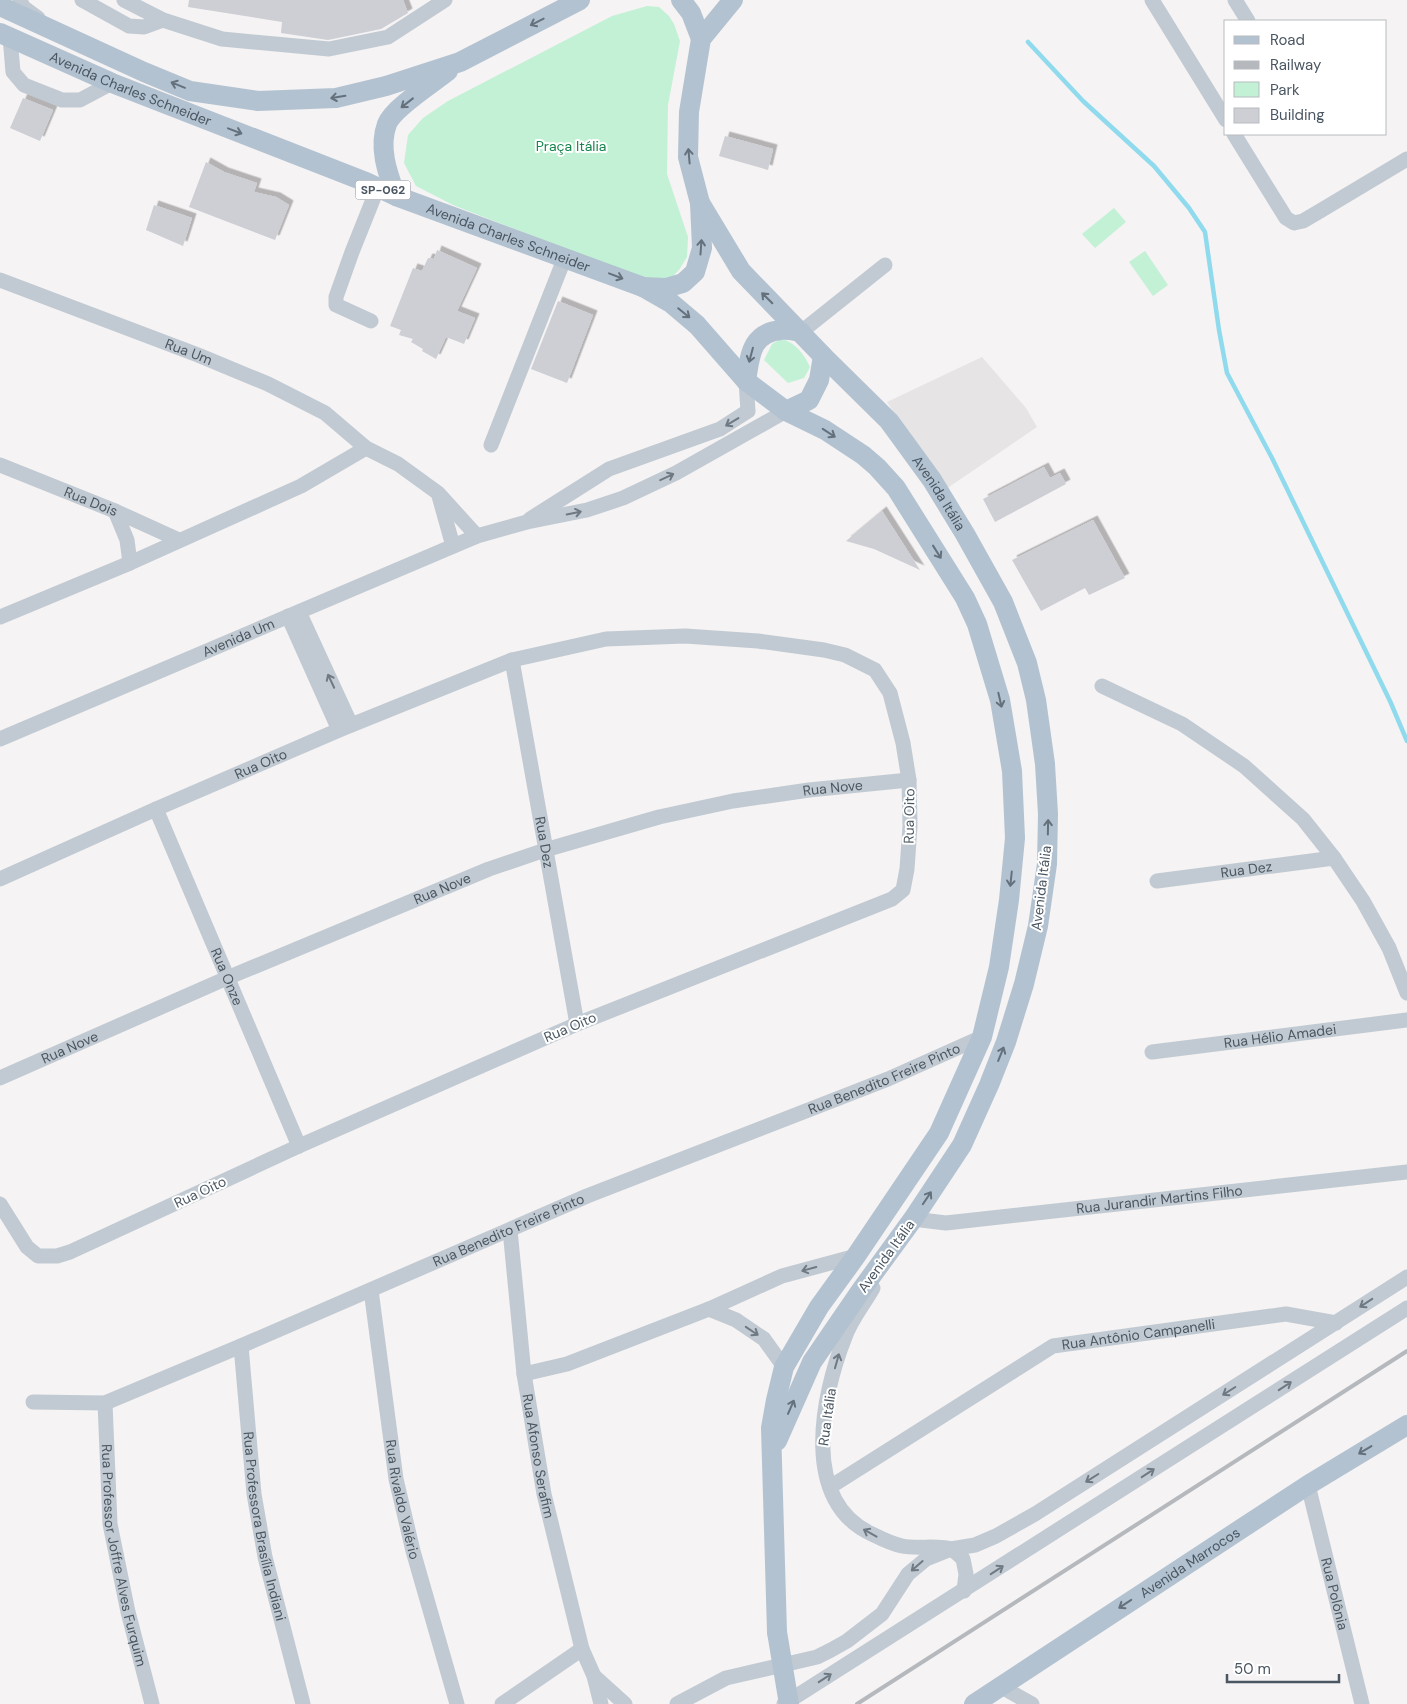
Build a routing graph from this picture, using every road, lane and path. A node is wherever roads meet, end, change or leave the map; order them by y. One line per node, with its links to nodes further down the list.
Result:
1 (20, 0): 13 (street)
2 (82, 0): 11 (street)
3 (124, 0): 11 (street)
4 (444, 0): 11 (street)
5 (580, 0): 16 (main road, Avenida Charles Schneider / SP-062, one-way to 16)
6 (681, 0): 15 (main road)
7 (733, 0): 15 (main road)
8 (1152, 0): 18 (street)
9 (1235, 0): 12 (street)
10 (0, 6): 13 (main road, Avenida Charles Schneider / SP-062)
11 (163, 20)
12 (1247, 20)
13 (60, 33): 16 (main road, Avenida Charles Schneider / SP-062, one-way to 13)
14 (5, 35): 17 (main road, Avenida Charles Schneider / SP-062); 17 (street)
15 (701, 39): 23 (main road, Avenida Charles Schneider / SP-062, one-way to 15)
16 (460, 62): 22 (main road, SP-062, one-way to 22)
17 (112, 83): 21 (main road, Avenida Charles Schneider / SP-062, one-way to 21)
18 (1223, 110)
19 (1235, 135): 20 (street)
20 (1407, 160)
21 (378, 187): 22 (main road, Avenida Charles Schneider / SP-062); 28 (street)
22 (396, 196): 24 (main road, Avenida Charles Schneider / SP-062)
23 (700, 203): 27 (main road, Avenida Charles Schneider / SP-062, one-way to 23); 29 (main road, Avenida Itália, one-way to 23)
24 (566, 257): 27 (main road, Avenida Charles Schneider / SP-062, one-way to 27); 33 (street)
25 (885, 264): 29 (street)
26 (0, 280): 34 (street, Rua Um)
27 (643, 287): 31 (main road, one-way to 31)
28 (371, 321)
29 (801, 332): 30 (main road, Avenida Itália); 31 (main road, one-way to 31)
30 (823, 356): 32 (main road); 65 (main road, Avenida Itália, one-way to 30)
31 (746, 382): 32 (main road); 38 (street, one-way to 38)
32 (786, 411): 38 (street, one-way to 32); 59 (main road, Avenida Itália, one-way to 59)
33 (491, 445)
34 (366, 448): 36 (street, Rua Um); 40 (street)
35 (0, 465): 37 (street, Rua Dois)
36 (438, 493): 39 (street, Rua Um); 41 (street)
37 (115, 511): 40 (street, Rua Dois); 42 (street)
38 (526, 522): 39 (street, Avenida Um)
39 (477, 536): 41 (street, Avenida Um)
40 (179, 540): 42 (street)
41 (453, 546): 43 (street, Avenida Um)
42 (130, 563): 44 (street)
43 (294, 614): 47 (street); 48 (street, Avenida Um)
44 (0, 617)
45 (512, 660): 47 (street, Rua Oito); 49 (street, Rua Oito); 51 (street, Rua Dez)
46 (1102, 686): 52 (street)
47 (345, 728): 50 (street, Rua Oito)
48 (0, 739)
49 (909, 780): 51 (street, Rua Nove); 58 (street, Rua Oito)
50 (156, 809): 53 (street, Rua Oito); 55 (street, Rua Onze)
51 (545, 850): 55 (street, Rua Nove); 58 (street, Rua Dez)
52 (1334, 858): 54 (street, Rua Dez); 56 (street)
53 (0, 879)
54 (1157, 881)
55 (227, 978): 61 (street, Rua Nove); 62 (street, Rua Onze)
56 (1407, 993)
57 (1407, 1020): 60 (street, Rua Hélio Amadei)
58 (577, 1024): 62 (street, Rua Oito)
59 (982, 1038): 66 (street, Rua Benedito Freire Pinto); 67 (main road, Avenida Itália)
60 (1152, 1052)
61 (0, 1078)
62 (299, 1146): 64 (street, Rua Oito)
63 (1407, 1172): 65 (street, Rua Jurandir Martins Filho)
64 (0, 1204)
65 (913, 1219): 79 (main road, Avenida Itália, one-way to 65); 81 (street, Rua Itália, one-way to 65)
66 (510, 1230): 69 (street, Rua Benedito Freire Pinto); 75 (street, Rua Afonso Serafim)
67 (856, 1256): 71 (street, one-way to 71); 74 (main road, Avenida Itália)
68 (1407, 1277): 72 (street, one-way to 72)
69 (371, 1290): 73 (street, Rua Benedito Freire Pinto); 89 (street, Rua Rivaldo Valério)
70 (1407, 1308): 83 (street, one-way to 70)
71 (709, 1309): 74 (street, one-way to 74); 75 (street)
72 (1336, 1323): 81 (street, Rua Antônio Campanelli); 82 (street, one-way to 82)
73 (241, 1346): 77 (street, Rua Benedito Freire Pinto); 88 (street, Rua Professora Brasília Indiani)
74 (784, 1368): 79 (main road, Avenida Itália)
75 (524, 1374): 84 (street, Rua Afonso Serafim)
76 (33, 1402): 77 (street, Rua Benedito Freire Pinto)
77 (105, 1403): 87 (street, Rua Professor Joffre Alves Furquim)
78 (1407, 1425): 80 (main road, Avenida Marrocos, one-way to 80)
79 (772, 1452): 95 (main road, Avenida Itália, bridge)
80 (1308, 1485): 86 (main road, Avenida Marrocos, one-way to 86); 98 (street, Rua Polônia)
81 (830, 1487): 82 (street, Rua Itália, one-way to 81)
82 (951, 1549): 83 (street); 93 (street, one-way to 93)
83 (964, 1591): 94 (street, one-way to 83)
84 (582, 1649): 85 (street, Rua Afonso Serafim); 90 (street)
85 (594, 1676): 91 (street); 92 (street)
86 (1000, 1686): 96 (main road, Avenida Marrocos); 97 (street)
87 (152, 1704)
88 (304, 1704)
89 (457, 1704)
90 (502, 1704)
91 (601, 1704)
92 (625, 1704)
93 (677, 1704)
94 (784, 1704)
95 (789, 1704)
96 (974, 1704)
97 (1032, 1704)
98 (1362, 1704)

